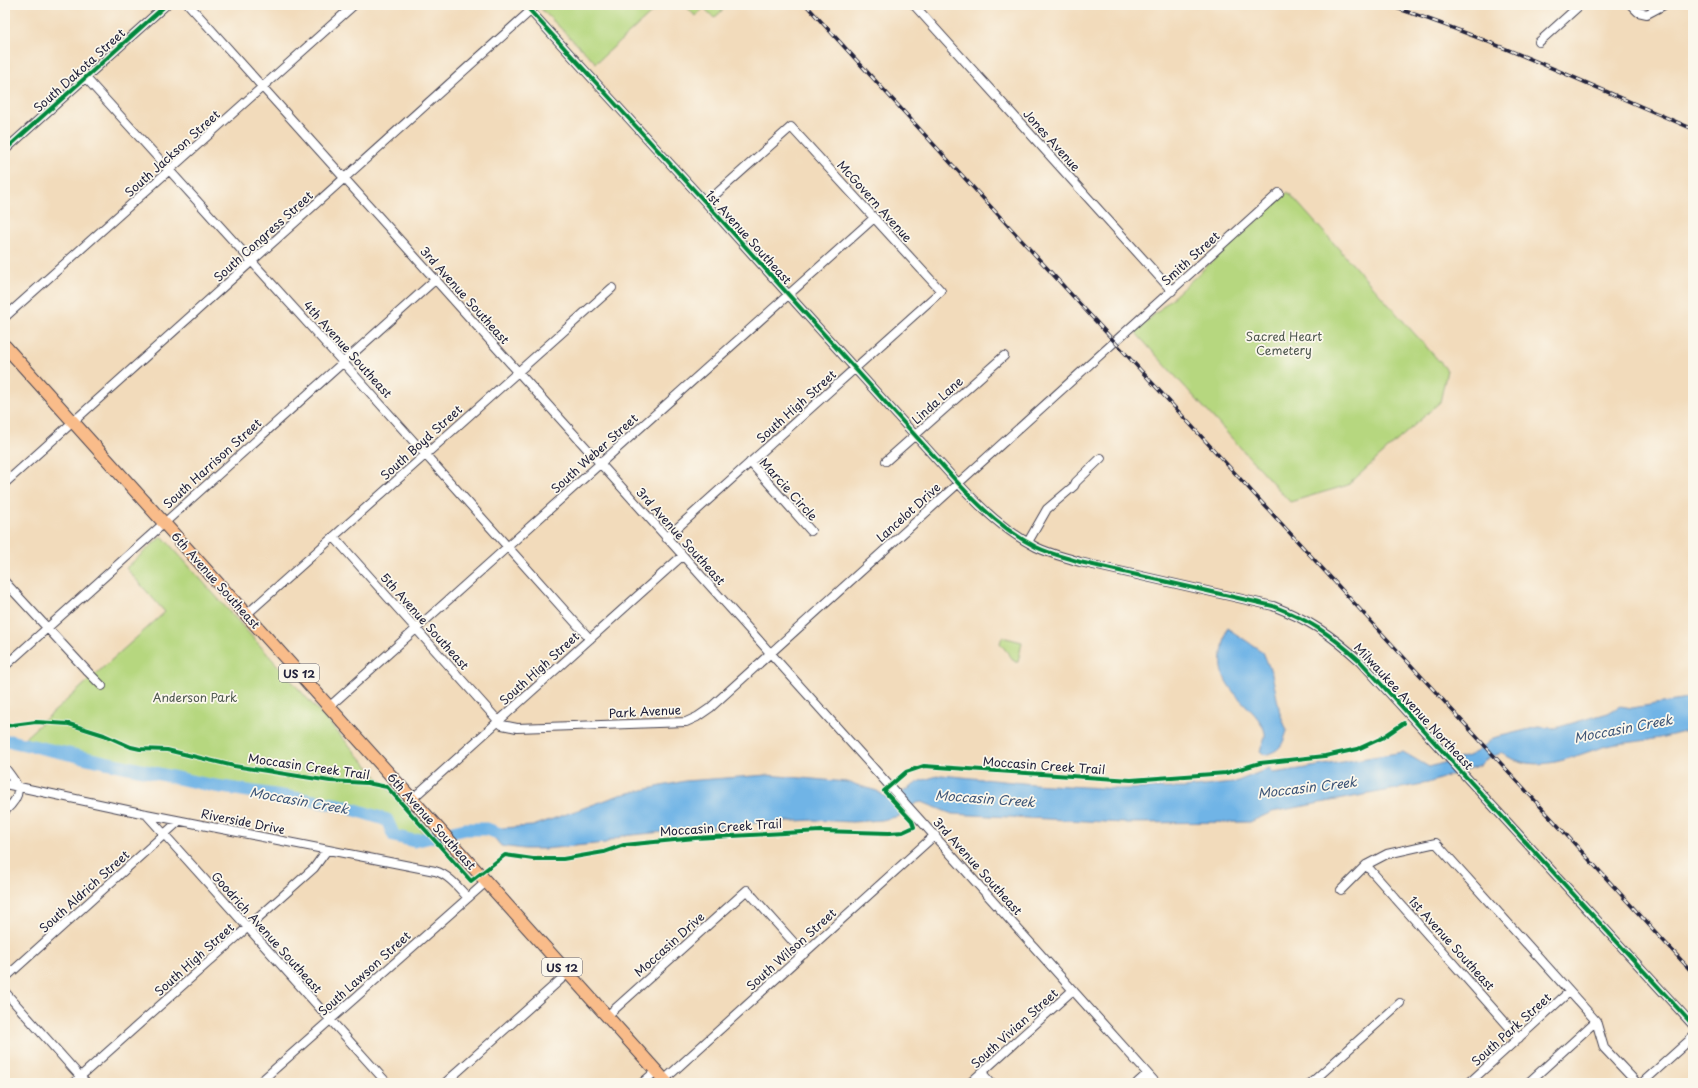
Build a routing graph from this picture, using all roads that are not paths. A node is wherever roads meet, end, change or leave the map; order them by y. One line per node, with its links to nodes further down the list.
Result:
1 (157, 5): 11 (street)
2 (166, 5): 11 (street, South Dakota Street)
3 (189, 5): 14 (street, 3rd Avenue Southeast)
4 (354, 5): 14 (street, South Jackson Street)
5 (537, 5): 10 (street, South Congress Street)
6 (914, 5): 25 (street, Jones Avenue)
7 (1580, 5): 12 (street)
8 (1631, 5): 9 (street)
9 (1664, 5)
10 (527, 8): 17 (street, South Congress Street); 19 (street, 1st Avenue Southeast)
11 (153, 16): 13 (street, South Dakota Street)
12 (1539, 42)
13 (86, 77): 15 (street, South Dakota Street); 16 (street, 4th Avenue Southeast)
14 (262, 86): 16 (street, South Jackson Street); 17 (street, 3rd Avenue Southeast)
15 (5, 150)
16 (171, 170): 21 (street, 4th Avenue Southeast); 27 (street, South Jackson Street)
17 (345, 178): 21 (street, South Congress Street); 22 (street, 3rd Avenue Southeast)
18 (1279, 192): 25 (street, Smith Street)
19 (706, 203): 20 (street, McGovern Avenue); 26 (street, 1st Avenue Southeast)
20 (874, 218): 24 (street, McGovern Avenue); 26 (street, South Weber Street)
21 (252, 262): 31 (street, 4th Avenue Southeast); 34 (street, South Congress Street)
22 (436, 279): 31 (street, South Harrison Street); 33 (street, 3rd Avenue Southeast)
23 (612, 288): 33 (street, South Boyd Street)
24 (941, 291): 32 (street, South High Street)
25 (1172, 291): 28 (street, Smith Street)
26 (788, 295): 32 (street, 1st Avenue Southeast); 40 (street, South Weber Street)
27 (5, 317)
28 (1116, 341): 42 (street, Lancelot Drive)
29 (5, 346): 34 (highway, 6th Avenue Southeast / US 12)
30 (1004, 356): 35 (street, Linda Lane)
31 (343, 362): 36 (street, 4th Avenue Southeast); 43 (street, South Harrison Street)
32 (855, 369): 35 (street, 1st Avenue Southeast); 39 (street, South High Street)
33 (518, 372): 36 (street, South Boyd Street); 40 (street, 3rd Avenue Southeast)
34 (74, 422): 41 (street, South Congress Street); 43 (highway, 6th Avenue Southeast / US 12)
35 (914, 436): 38 (street, Linda Lane); 42 (street, 1st Avenue Southeast)
36 (426, 454): 45 (street, South Boyd Street); 48 (street, 4th Avenue Southeast)
37 (1100, 458): 47 (street)
38 (886, 461)
39 (750, 462): 44 (street, Marcie Circle); 46 (street, South High Street)
40 (600, 463): 46 (street, 3rd Avenue Southeast); 48 (street, South Weber Street)
41 (5, 483)
42 (958, 483): 47 (street, Milwaukee Avenue Northeast); 55 (street, Lancelot Drive)
43 (164, 523): 51 (highway, 6th Avenue Southeast / US 12); 52 (street, South Harrison Street)
44 (811, 531)
45 (334, 537): 51 (street, South Boyd Street); 53 (street, 5th Avenue Southeast)
46 (666, 538): 49 (street, 3rd Avenue Southeast)
47 (1028, 542): 85 (street, Milwaukee Avenue Northeast)
48 (508, 547): 53 (street, South Weber Street); 54 (street, 4th Avenue Southeast)
49 (682, 556): 54 (street, South High Street); 55 (street, 3rd Avenue Southeast)
50 (5, 582): 52 (street)
51 (247, 614): 58 (highway, 6th Avenue Southeast / US 12)
52 (47, 628): 56 (street, South Harrison Street); 57 (street)
53 (416, 629): 58 (street, South Weber Street); 59 (street, 5th Avenue Southeast)
54 (590, 639): 59 (street, South High Street)
55 (770, 654): 59 (street, Park Avenue); 68 (street, 3rd Avenue Southeast)
56 (5, 666)
57 (102, 686)
58 (330, 707): 63 (highway, 6th Avenue Southeast / US 12)
59 (498, 721): 63 (street, South High Street)
60 (5, 768): 62 (street)
61 (5, 784): 62 (street, Riverside Drive)
62 (17, 786): 64 (street); 65 (street, Riverside Drive)
63 (412, 799): 71 (highway, 6th Avenue Southeast / US 12)
64 (5, 811)
65 (146, 814): 66 (street, Riverside Drive); 67 (street, Goodrich Avenue Southeast)
66 (179, 821): 67 (street, South Aldrich Street); 69 (street, Riverside Drive)
67 (164, 835): 74 (street, Goodrich Avenue Southeast); 77 (street, South Aldrich Street)
68 (935, 835): 75 (street, South Wilson Street); 78 (street, 3rd Avenue Southeast)
69 (327, 850): 73 (street, Riverside Drive); 74 (street, South High Street)
70 (1366, 865): 72 (street); 80 (street); 87 (street, 1st Avenue Southeast)
71 (486, 882): 73 (street, South Lawson Street); 76 (highway, 6th Avenue Southeast / US 12)
72 (1342, 890)
73 (468, 898): 83 (street, South Lawson Street)
74 (247, 928): 83 (street, Goodrich Avenue Southeast); 91 (street, South High Street)
75 (804, 954): 82 (street, Moccasin Drive); 92 (street, South Wilson Street)
76 (568, 973): 82 (highway, 6th Avenue Southeast / US 12); 98 (street)
77 (5, 978)
78 (1073, 990): 89 (street, South Vivian Street); 90 (street, 3rd Avenue Southeast)
79 (5, 992): 91 (street)
80 (1570, 992): 84 (street); 87 (street, South Park Street)
81 (1400, 1003): 104 (street)
82 (607, 1016): 88 (highway, 6th Avenue Southeast / US 12)
83 (330, 1020): 96 (street, South Lawson Street); 97 (street, Goodrich Avenue Southeast)
84 (1596, 1021): 106 (street); 107 (street)
85 (1693, 1025)
86 (1693, 1037): 93 (street)
87 (1519, 1038): 105 (street, South Park Street)
88 (656, 1071): 92 (highway, 6th Avenue Southeast / US 12); 99 (street)
89 (982, 1073): 100 (street, South Vivian Street); 101 (street)
90 (1147, 1074): 102 (street); 103 (street, 3rd Avenue Southeast)
91 (80, 1076): 94 (street, South High Street); 95 (street)
92 (665, 1082)
93 (1646, 1082)
94 (73, 1083)
95 (86, 1083)
96 (259, 1083)
97 (387, 1083)
98 (445, 1083)
99 (642, 1083)
100 (970, 1083)
101 (991, 1083)
102 (1137, 1083)
103 (1156, 1083)
104 (1311, 1083)
105 (1469, 1083)
106 (1528, 1083)
107 (1637, 1083)

